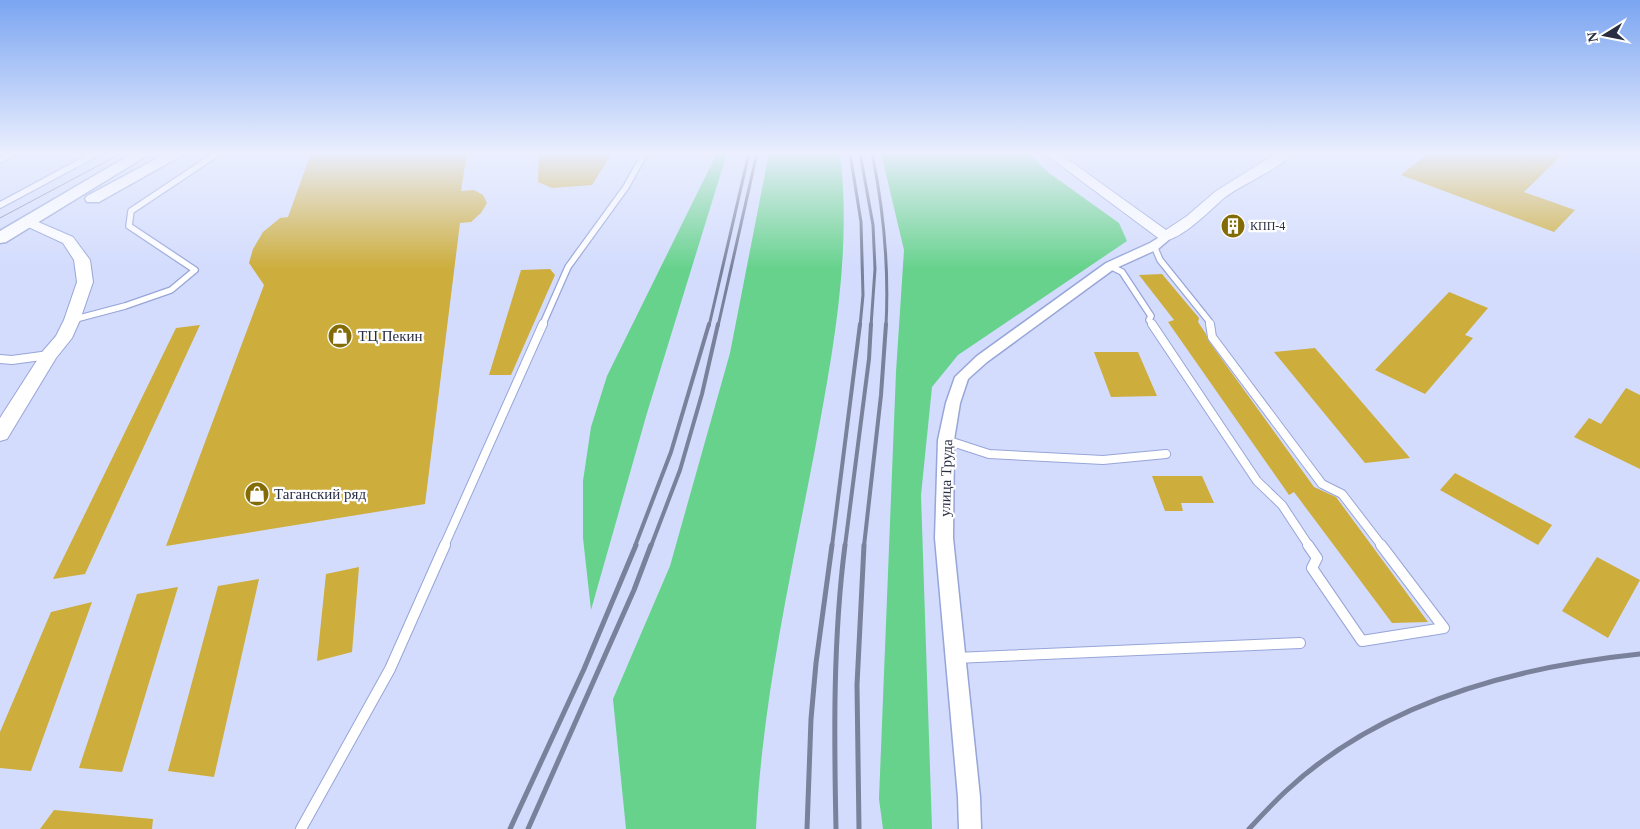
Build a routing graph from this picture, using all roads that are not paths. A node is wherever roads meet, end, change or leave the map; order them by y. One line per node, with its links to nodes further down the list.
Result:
1 (25, 192): 8 (lane)
2 (80, 192): 9 (main road)
3 (107, 192): 9 (main road)
4 (160, 192): 13 (lane)
5 (623, 192): 21 (lane)
6 (1098, 192): 11 (street)
7 (1226, 192): 11 (street)
8 (0, 205)
9 (29, 222): 10 (main road); 13 (street)
10 (0, 238)
11 (1160, 241): 12 (street, улица Труда); 12 (lane)
12 (1110, 266): 17 (street, улица Труда)
13 (72, 320): 14 (street)
14 (49, 355): 15 (lane); 16 (street)
15 (0, 359)
16 (0, 434)
17 (946, 440): 18 (lane); 20 (street, улица Труда)
18 (1166, 454)
19 (1300, 643): 20 (lane)
20 (954, 658): 22 (street, улица Труда)
21 (302, 829)
22 (970, 829)

